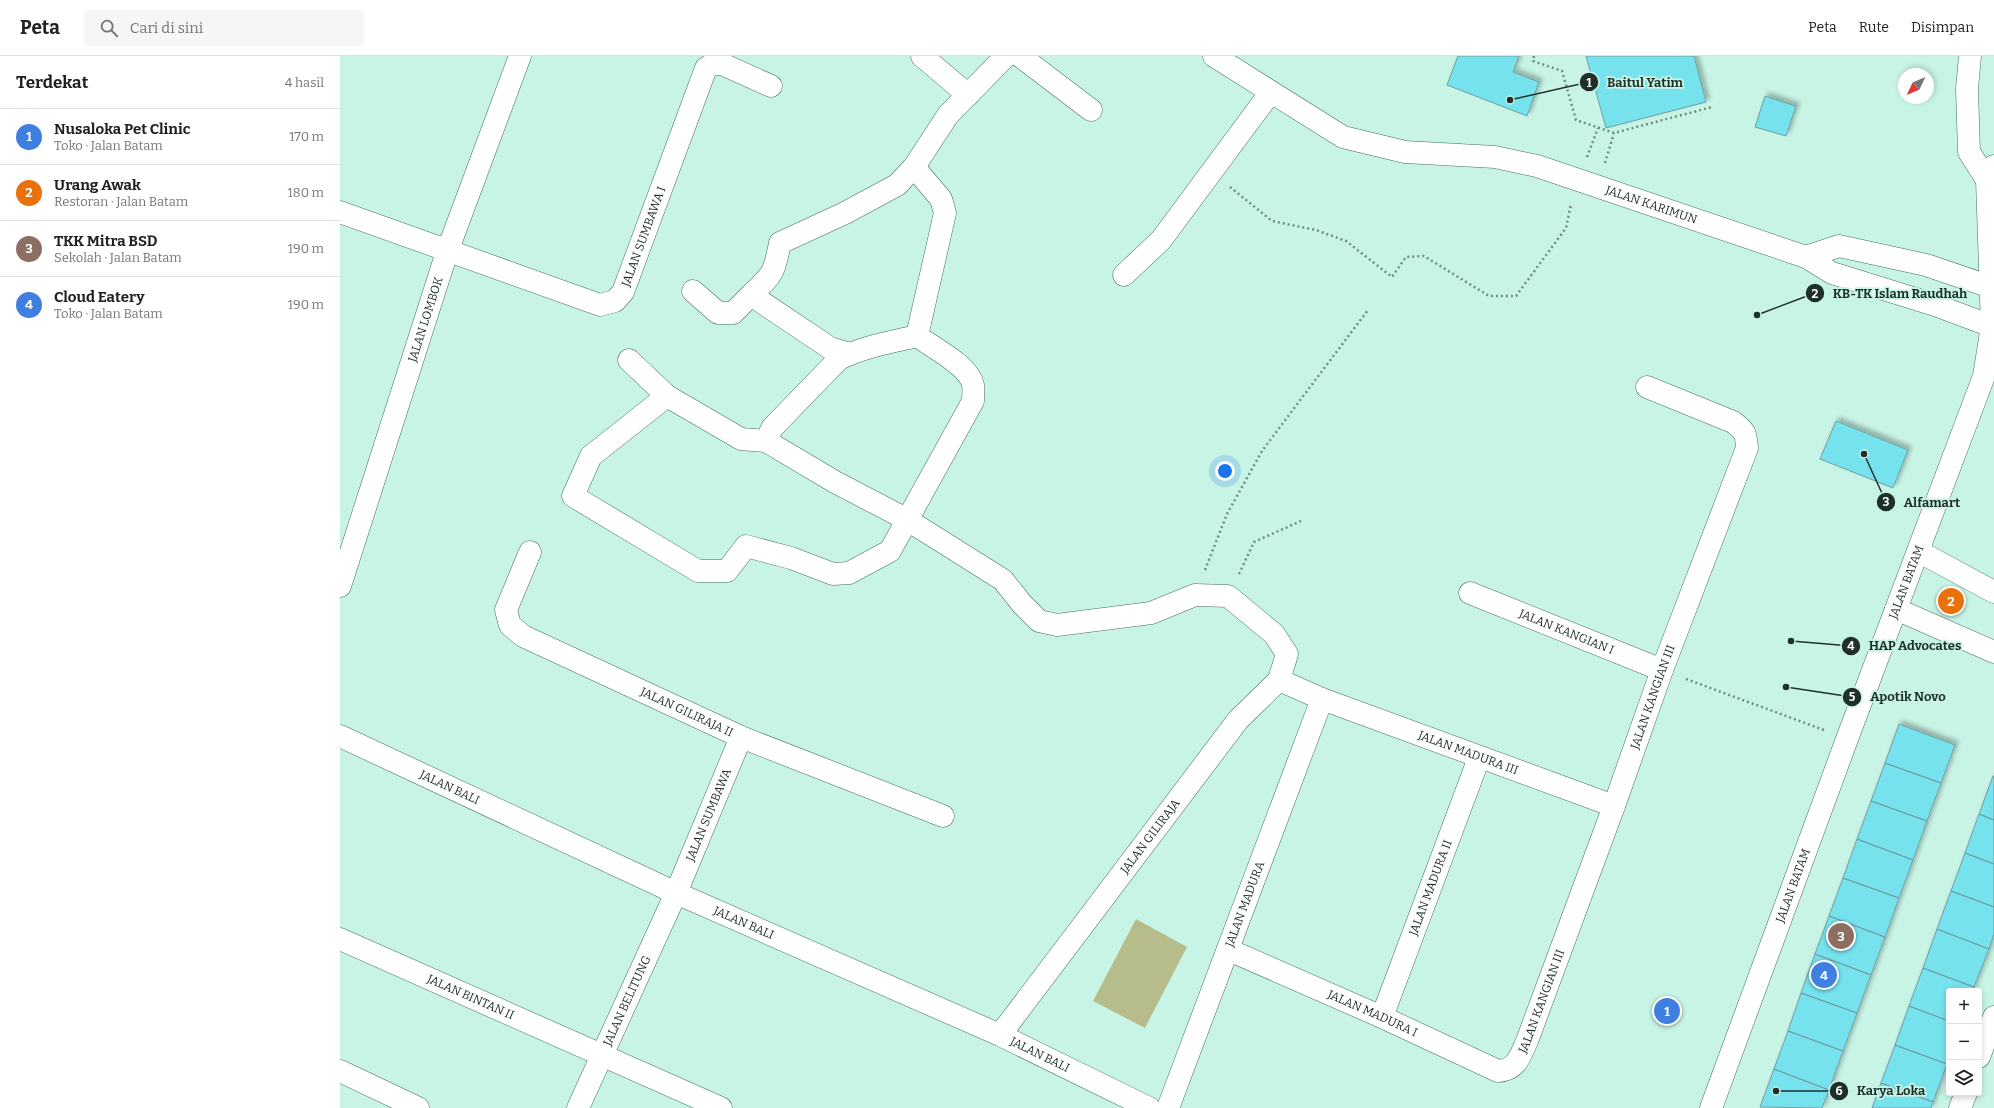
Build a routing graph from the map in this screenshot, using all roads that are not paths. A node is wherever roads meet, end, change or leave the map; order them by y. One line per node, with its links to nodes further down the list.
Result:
1 (520, 56): 15 (street, JALAN LOMBOK)
2 (922, 56): 9 (street)
3 (1006, 56): 9 (street)
4 (1020, 56): 10 (street)
5 (1214, 56): 8 (street, JALAN KARIMUN)
6 (1970, 56): 12 (street)
7 (771, 86): 15 (street, JALAN SUMBAWA I)
8 (1270, 93): 16 (street, JALAN KARIMUN); 17 (street)
9 (968, 95): 11 (street)
10 (1091, 110)
11 (914, 167): 20 (street); 22 (street)
12 (1991, 173): 14 (street, JALAN BATAM)
13 (340, 212): 15 (street)
14 (1991, 218): 18 (street, JALAN BATAM)
15 (446, 252): 32 (street, JALAN LOMBOK)
16 (1806, 257): 18 (street); 21 (street, JALAN KARIMUN)
17 (1124, 275)
18 (1992, 288): 21 (street, JALAN BATAM)
19 (693, 291): 20 (street)
20 (751, 295): 23 (street)
21 (1993, 327): 29 (street, JALAN BATAM)
22 (917, 336): 23 (street); 28 (street)
23 (850, 354): 27 (street)
24 (629, 360): 26 (street)
25 (1647, 387): 36 (street, JALAN KANGIAN III)
26 (666, 396): 27 (street); 28 (street)
27 (766, 441): 28 (street)
28 (906, 519): 37 (street)
29 (1918, 551): 31 (street); 34 (street, JALAN BATAM)
30 (530, 552): 40 (street, JALAN GILIRAJA II)
31 (1992, 585)
32 (340, 586)
33 (1470, 593): 36 (street, JALAN KANGIAN I)
34 (1896, 609): 35 (street); 60 (street, JALAN BATAM)
35 (1994, 652)
36 (1662, 670): 42 (street, JALAN KANGIAN III)
37 (1279, 680): 38 (street); 49 (street, JALAN GILIRAJA)
38 (1322, 699): 41 (street, JALAN MADURA III); 46 (street, JALAN MADURA)
39 (340, 736): 44 (street, JALAN BALI)
40 (741, 737): 43 (street, JALAN GILIRAJA II); 44 (street, JALAN SUMBAWA)
41 (1480, 758): 42 (street, JALAN MADURA III); 47 (street, JALAN MADURA II)
42 (1614, 806): 52 (street, JALAN KANGIAN III)
43 (943, 816)
44 (676, 893): 49 (street, JALAN BALI); 51 (street, JALAN BELITUNG)
45 (340, 939): 51 (street, JALAN BINTAN II)
46 (1229, 950): 47 (street, JALAN MADURA I); 59 (street, JALAN MADURA)
47 (1382, 1017): 52 (street, JALAN MADURA I)
48 (1994, 1017): 50 (street)
49 (1000, 1035): 58 (street, JALAN BALI)
50 (1982, 1049)
51 (602, 1055): 56 (street, JALAN BELITUNG); 57 (street, JALAN BINTAN II)
52 (1516, 1064)
53 (340, 1071): 55 (street)
54 (1965, 1096): 61 (street)
55 (418, 1108)
56 (578, 1108)
57 (721, 1108)
58 (1149, 1108)
59 (1168, 1108)
60 (1711, 1108)
61 (1960, 1108)

